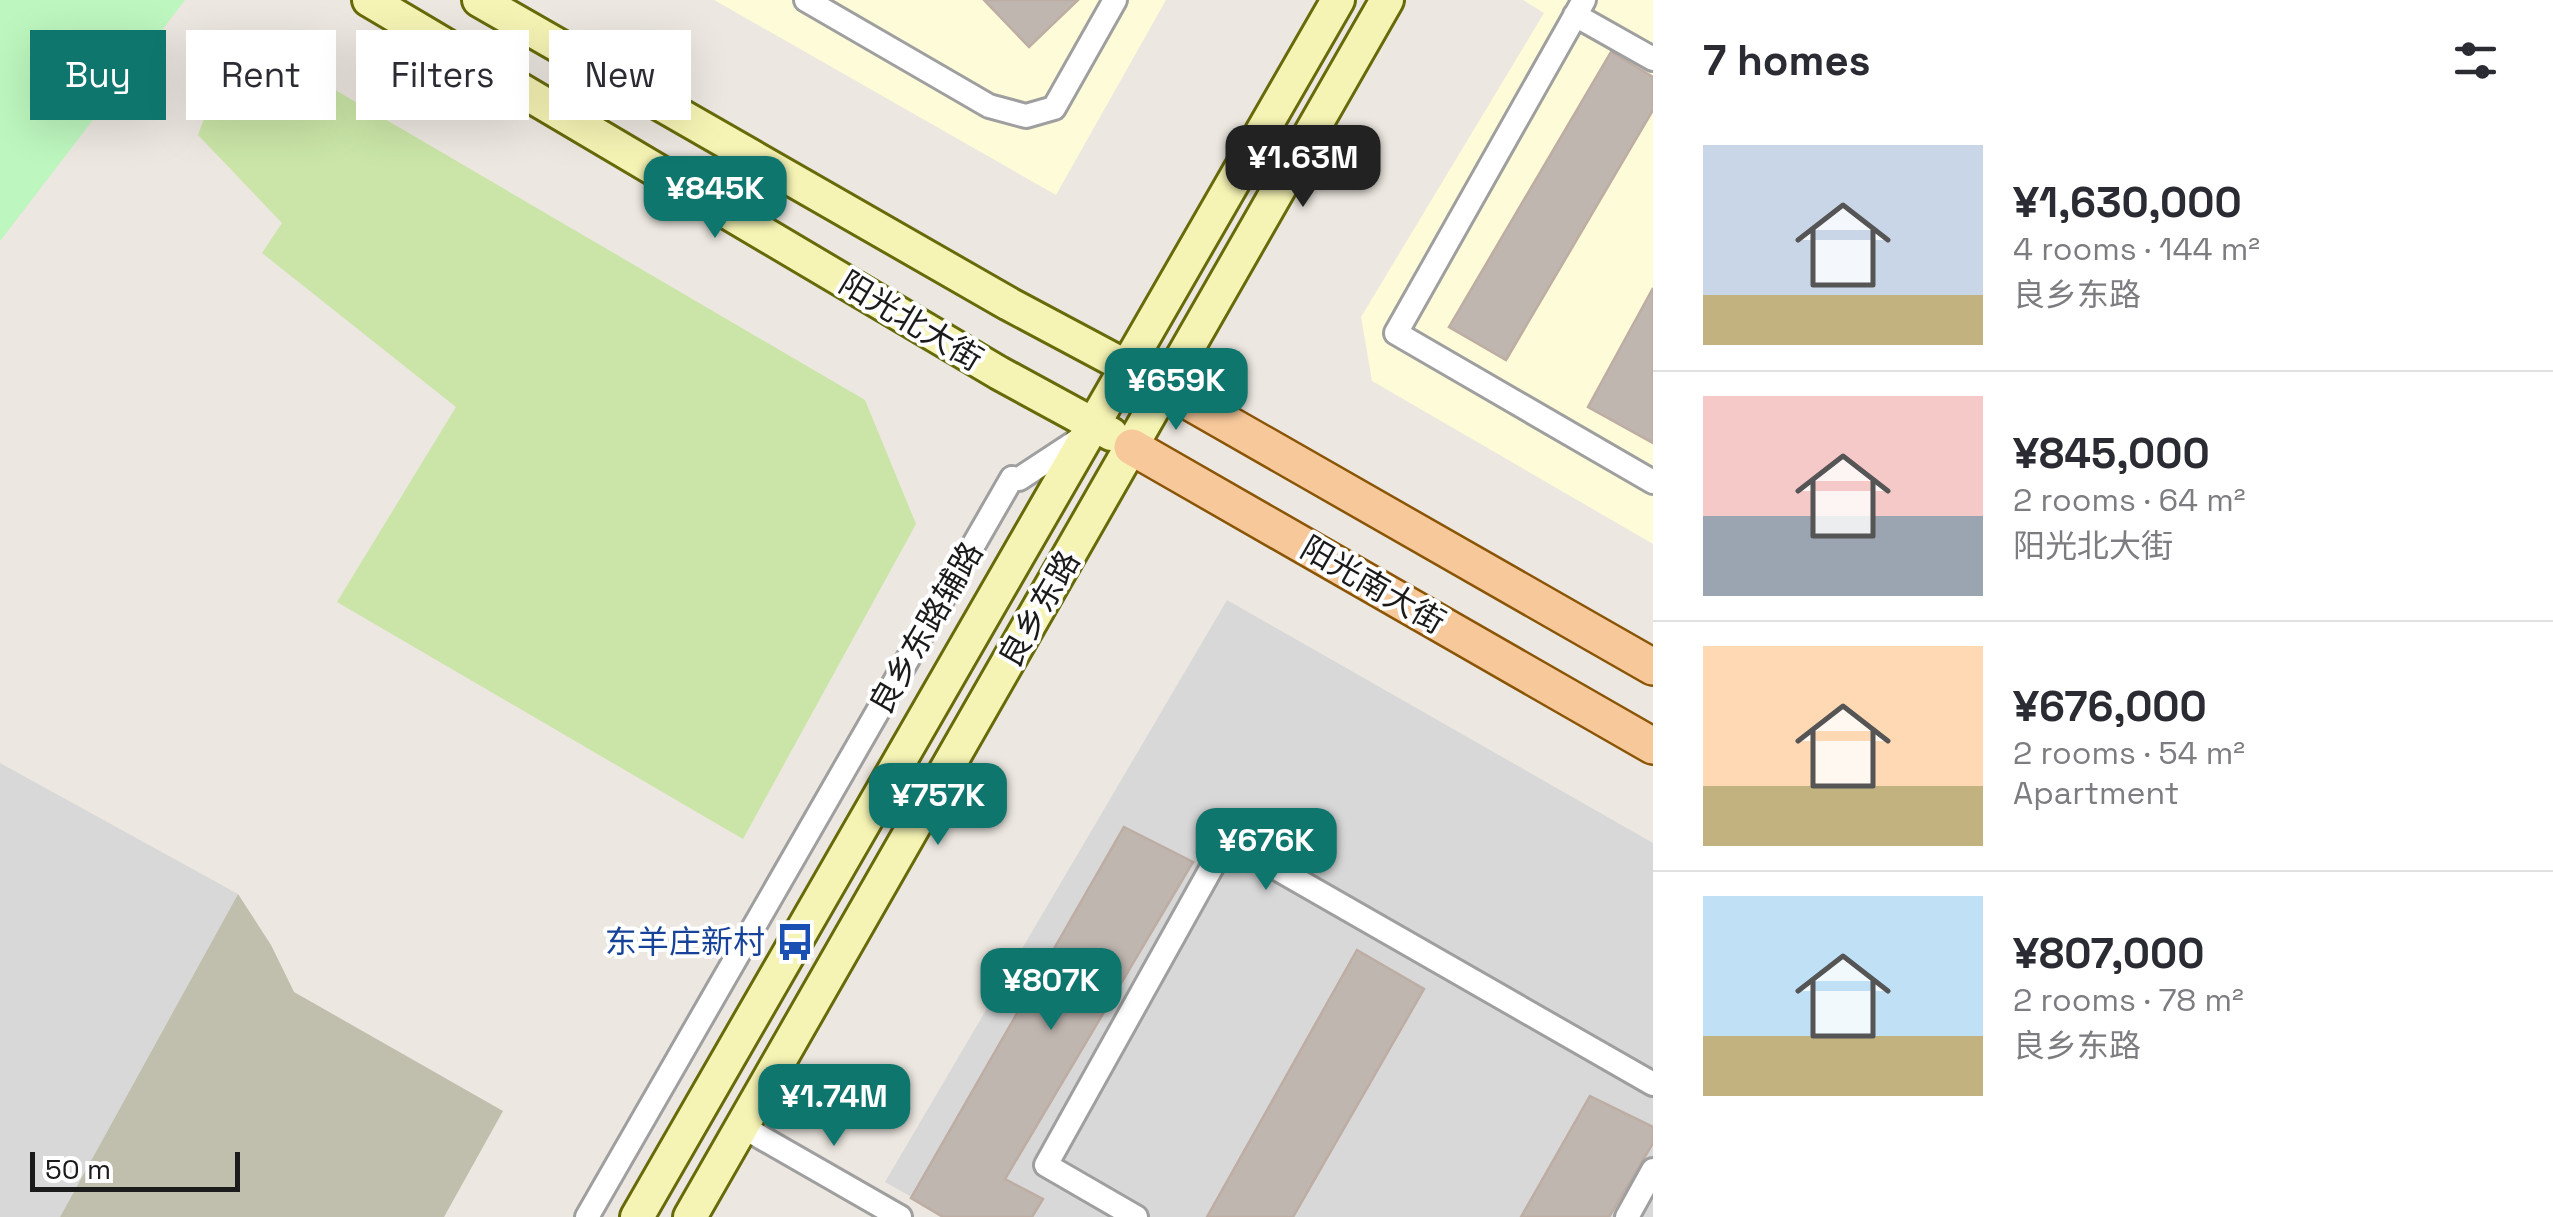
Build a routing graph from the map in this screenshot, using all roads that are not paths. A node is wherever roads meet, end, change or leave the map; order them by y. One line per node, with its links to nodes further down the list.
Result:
1 (369, 0): 11 (main road, 阳光北大街)
2 (479, 0): 9 (main road, 阳光北大街)
3 (806, 0): 4 (street)
4 (1115, 0)
5 (1338, 0): 9 (main road)
6 (1386, 0): 10 (main road, 良乡东路)
7 (1580, 8): 8 (street); 13 (street)
8 (1653, 58)
9 (1128, 367): 10 (main road, 阳光南大街); 11 (main road, 良乡东路)
10 (1165, 388): 12 (main road, 良乡东路); 14 (main road, 阳光南大街)
11 (1090, 430): 12 (main road, 阳光南大街); 19 (street, 良乡东路辅路); 20 (main road, 良乡东路)
12 (1132, 447): 15 (main road, 阳光南大街); 17 (main road, 良乡东路)
13 (1653, 482)
14 (1653, 667)
15 (1653, 746)
16 (1653, 1084): 23 (street)
17 (743, 1127): 21 (main road, 良乡东路); 22 (street)
18 (1653, 1170): 24 (street)
19 (586, 1217)
20 (637, 1217)
21 (690, 1217)
22 (900, 1217)
23 (1136, 1217)
24 (1626, 1217)

